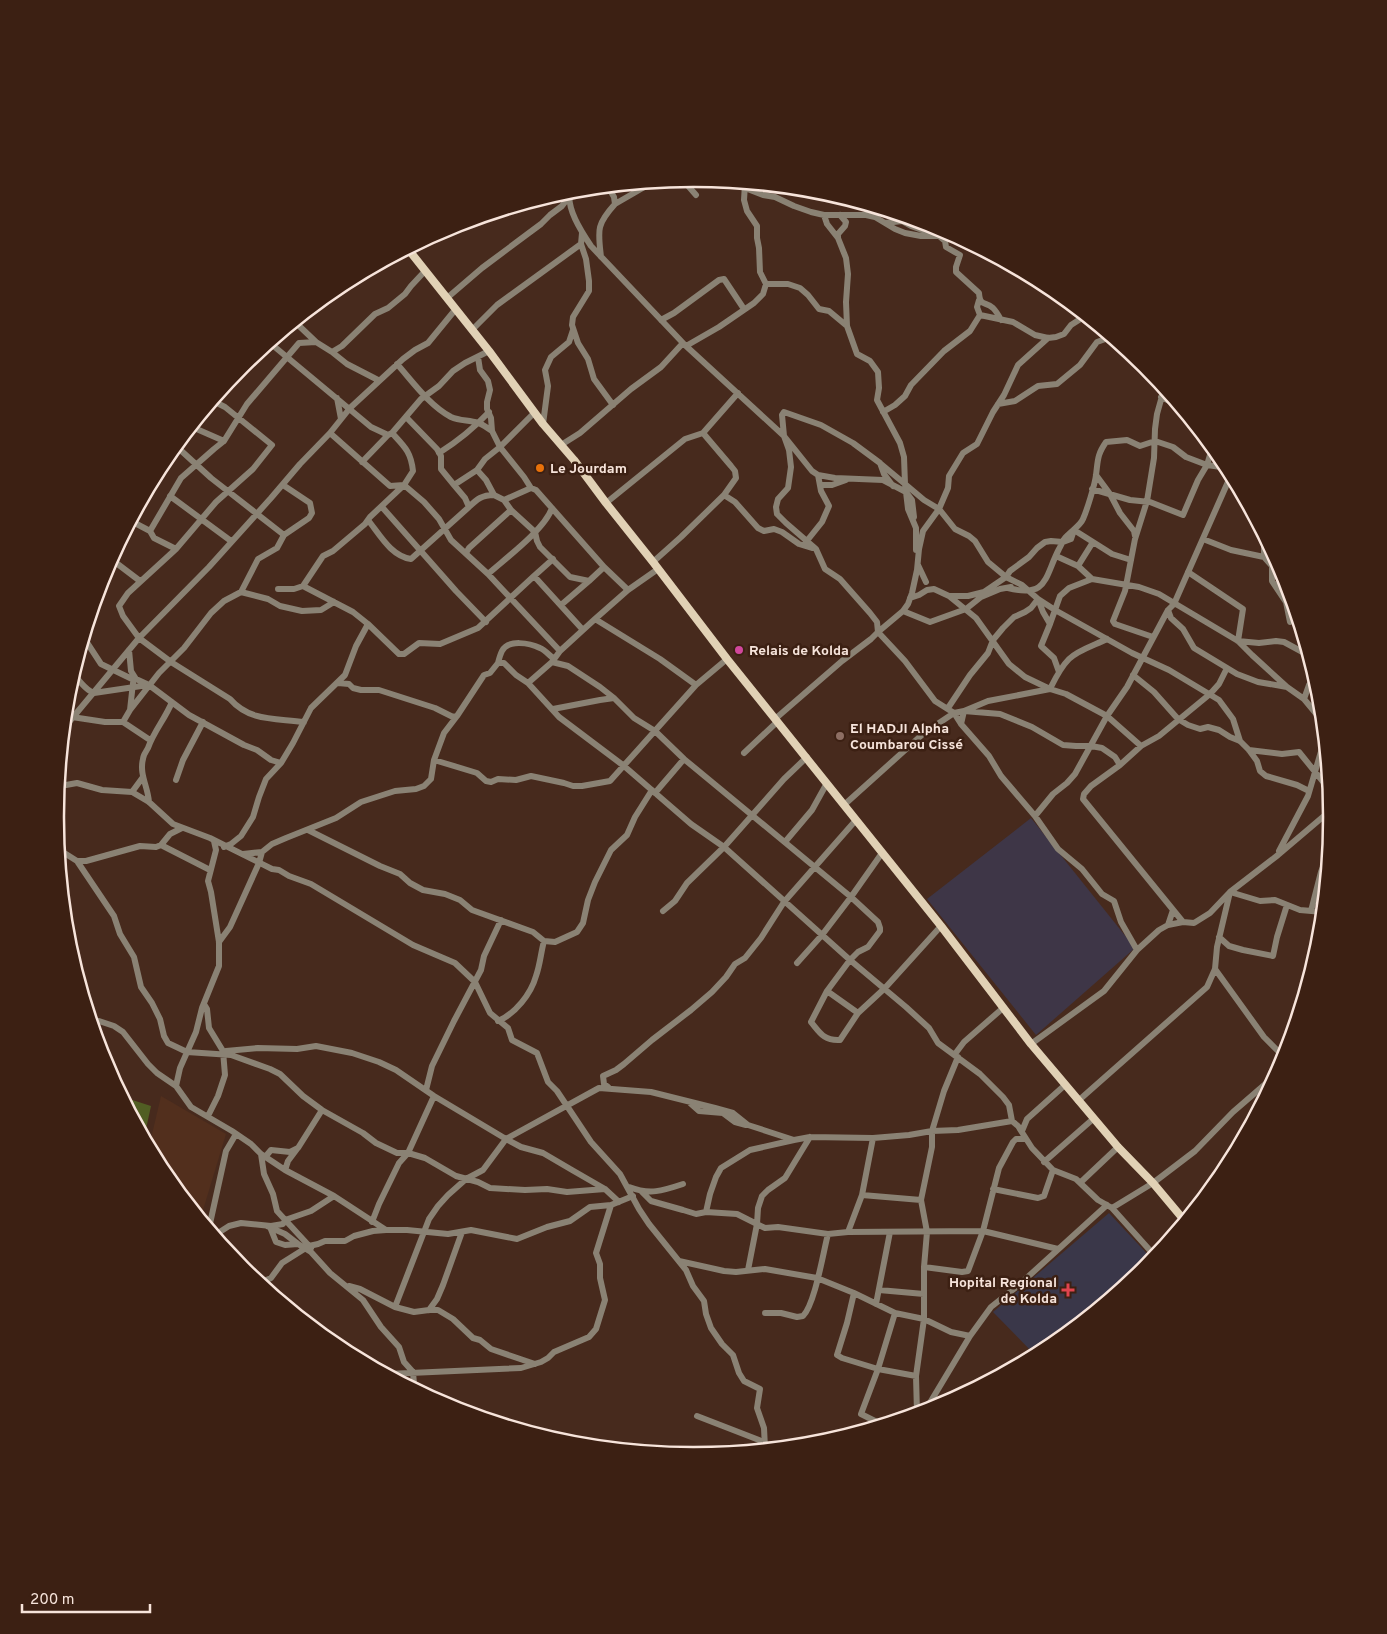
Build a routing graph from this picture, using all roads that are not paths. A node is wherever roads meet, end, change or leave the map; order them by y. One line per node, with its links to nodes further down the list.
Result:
1 (689, 187): 6 (street)
2 (639, 190): 9 (street)
3 (745, 190): 20 (street)
4 (755, 191): 10 (street)
5 (612, 193): 9 (street)
6 (696, 195)
7 (569, 199): 13 (street)
8 (565, 200): 21 (street)
9 (615, 204): 18 (street)
10 (824, 215): 11 (street); 14 (street)
11 (840, 216): 12 (street); 14 (street)
12 (897, 222)
13 (582, 232): 16 (street); 18 (street)
14 (838, 238): 30 (street)
15 (944, 239): 22 (street)
16 (581, 244): 31 (street); 32 (street)
17 (412, 254): 19 (main road)
18 (601, 257): 27 (street)
19 (425, 271): 21 (main road); 39 (street)
20 (766, 284): 23 (street); 30 (street)
21 (447, 298): 24 (main road)
22 (979, 300): 25 (street); 28 (street)
23 (744, 309): 27 (street); 36 (street)
24 (455, 310): 31 (main road); 42 (street)
25 (980, 315): 28 (street); 54 (street)
26 (1080, 319): 33 (street)
27 (661, 320): 36 (street)
28 (1001, 320): 33 (street)
29 (299, 326): 35 (street)
30 (847, 326): 54 (street)
31 (472, 330): 38 (main road)
32 (573, 330): 49 (street); 59 (street)
33 (1048, 338): 50 (street)
34 (1104, 339): 50 (street)
35 (316, 342): 39 (street); 40 (street)
36 (684, 345): 44 (street); 49 (street)
37 (275, 347): 40 (street)
38 (489, 351): 41 (street); 53 (main road)
39 (332, 352): 43 (street)
40 (286, 356): 47 (street); 56 (street)
41 (478, 357): 45 (street); 52 (street)
42 (397, 364): 43 (street); 45 (street)
43 (378, 380): 51 (street)
44 (738, 393): 62 (street); 65 (street)
45 (425, 396): 55 (street); 58 (street)
46 (1161, 397): 67 (street)
47 (336, 398): 51 (street); 57 (street)
48 (219, 404): 56 (street)
49 (613, 404): 68 (street)
50 (998, 404): 103 (street)
51 (350, 408): 57 (street); 64 (street)
52 (489, 412): 58 (street); 61 (street)
53 (535, 412): 59 (main road); 69 (street)
54 (883, 412): 84 (street)
55 (406, 417): 64 (street); 71 (street)
56 (238, 418): 66 (street); 91 (street)
57 (341, 419): 63 (street)
58 (479, 423): 61 (street); 71 (street)
59 (543, 424): 68 (main road)
60 (198, 429): 66 (street)
61 (492, 431): 69 (street)
62 (703, 433): 93 (street); 99 (street)
63 (330, 434): 73 (street); 83 (street)
64 (390, 434): 73 (street); 85 (street)
65 (784, 436): 74 (street); 79 (street); 117 (street)
66 (224, 441): 75 (street)
67 (1155, 441): 76 (street); 80 (street); 98 (street)
68 (562, 445): 99 (main road)
69 (500, 447): 78 (street); 89 (street)
70 (182, 451): 75 (street)
71 (439, 453): 86 (street)
72 (1209, 457): 76 (street)
73 (362, 462): 85 (street)
74 (880, 463): 84 (street); 88 (street)
75 (196, 464): 91 (street); 96 (street)
76 (1207, 465): 77 (street); 98 (street)
77 (1217, 466)
78 (477, 470): 86 (street); 95 (street)
79 (818, 475): 81 (street); 87 (street)
80 (1096, 475): 90 (street); 94 (street)
81 (849, 478): 87 (street); 88 (street)
82 (1227, 483): 115 (street)
83 (282, 484): 105 (street); 113 (street)
84 (905, 484): 92 (street); 103 (street)
85 (404, 485): 100 (street); 109 (street)
86 (454, 485): 101 (street)
87 (820, 485): 117 (street)
88 (893, 486): 92 (street)
89 (531, 488): 97 (street); 102 (street)
90 (1092, 489): 94 (street); 110 (street)
91 (229, 491): 105 (street); 106 (street)
92 (906, 492): 131 (street)
93 (724, 494): 121 (street); 132 (street)
94 (1110, 494): 98 (street); 114 (street)
95 (494, 495): 97 (street); 101 (street)
96 (170, 496): 106 (street); 111 (street)
97 (504, 500): 104 (street)
98 (1147, 501): 114 (street)
99 (606, 503): 132 (main road)
100 (382, 507): 107 (street); 122 (street)
101 (469, 507): 109 (street)
102 (552, 508): 112 (street); 134 (street)
103 (939, 509): 131 (street); 140 (street)
104 (511, 510): 112 (street); 124 (street)
105 (256, 514): 113 (street); 116 (street)
106 (201, 518): 116 (street); 120 (street)
107 (368, 520): 122 (street); 147 (street)
108 (136, 524): 111 (street)
109 (444, 528): 122 (street); 124 (street)
110 (1074, 530): 118 (street); 119 (street)
111 (150, 531): 120 (street)
112 (535, 532): 127 (street); 137 (street)
113 (284, 535): 153 (street)
114 (1136, 539): 128 (street)
115 (1203, 539): 126 (street); 136 (street)
116 (232, 541): 175 (street)
117 (806, 542): 121 (street)
118 (1063, 542): 125 (street); 140 (street)
119 (1093, 542): 128 (street); 133 (street)
120 (176, 549): 142 (street)
121 (816, 549): 173 (street)
122 (422, 551): 168 (street)
123 (1264, 551): 126 (street)
124 (466, 553): 137 (street)
125 (1056, 556): 133 (street); 152 (street)
126 (1264, 557): 129 (street)
127 (552, 559): 138 (street); 143 (street)
128 (1131, 560): 146 (street)
129 (1269, 563)
130 (117, 564): 142 (street)
131 (917, 564): 139 (street); 144 (street)
132 (656, 565): 151 (street); 186 (main road)
133 (1078, 566): 141 (street)
134 (604, 567): 143 (street); 151 (street)
135 (1272, 569): 156 (street)
136 (1188, 572): 160 (street); 178 (street)
137 (488, 574): 157 (street)
138 (534, 576): 157 (street); 161 (street)
139 (915, 577): 144 (street); 155 (street)
140 (1006, 578): 145 (street); 154 (street)
141 (1092, 578): 146 (street); 164 (street)
142 (140, 581): 175 (street)
143 (588, 581): 161 (street)
144 (926, 582): 150 (street)
145 (1022, 585): 149 (street); 152 (street)
146 (1126, 585): 160 (street); 174 (street)
147 (304, 586): 148 (street); 159 (street)
148 (278, 588)
149 (1008, 588): 152 (street); 163 (street)
150 (934, 589): 154 (street); 155 (street)
151 (628, 590): 167 (street)
152 (1029, 591): 158 (street)
153 (241, 592): 159 (street); 188 (street)
154 (949, 596): 163 (street)
155 (910, 598): 166 (street)
156 (1284, 598)
157 (510, 599): 168 (street); 182 (street)
158 (1038, 599): 164 (street); 171 (street); 177 (street)
159 (334, 602): 170 (street)
160 (1174, 604): 165 (street); 178 (street)
161 (561, 606): 172 (street)
162 (1287, 607): 169 (street)
163 (966, 609): 166 (street); 177 (street)
164 (1055, 610): 171 (street); 176 (street)
165 (1168, 610): 174 (street); 190 (street)
166 (903, 611): 173 (street)
167 (595, 619): 172 (street); 199 (street)
168 (486, 622): 170 (street)
169 (1290, 622)
170 (368, 624): 197 (street)
171 (1050, 624): 192 (street)
172 (583, 630): 182 (street)
173 (878, 632): 209 (street); 219 (street)
174 (1153, 637): 185 (street)
175 (140, 638): 181 (street); 188 (street)
176 (1107, 639): 185 (street); 192 (street)
177 (993, 640): 180 (street); 184 (street)
178 (1238, 641): 183 (street); 202 (street)
179 (88, 644): 191 (street)
180 (998, 649): 184 (street); 203 (street)
181 (129, 650): 191 (street); 193 (street)
182 (560, 651): 187 (street)
183 (1301, 652)
184 (988, 653): 209 (street)
185 (1142, 658): 194 (street); 205 (street)
186 (727, 659): 199 (street); 219 (main road)
187 (552, 660): 189 (street); 196 (street); 206 (street)
188 (171, 662): 198 (street); 222 (street)
189 (498, 663): 196 (street); 215 (street)
190 (1227, 668): 202 (street); 205 (street)
191 (112, 670): 193 (street); 204 (street)
192 (1059, 672): 203 (street)
193 (131, 675): 198 (street); 201 (street)
194 (1133, 675): 216 (street); 218 (street)
195 (79, 680): 204 (street)
196 (528, 682): 210 (street)
197 (338, 683): 215 (street); 222 (street)
198 (149, 685): 201 (street); 208 (street); 211 (street)
199 (696, 685): 224 (street)
200 (1309, 685): 207 (street)
201 (133, 686): 204 (street); 211 (street)
202 (1287, 687): 207 (street)
203 (1050, 690): 212 (street); 216 (street)
204 (94, 693): 217 (street)
205 (1210, 694): 218 (street); 226 (street)
206 (614, 698): 210 (street); 224 (street)
207 (1304, 699): 213 (street)
208 (172, 702): 221 (street); 225 (street)
209 (948, 708): 214 (street)
210 (553, 709): 237 (street)
211 (130, 710): 220 (street)
212 (964, 711): 214 (street); 223 (street); 227 (street)
213 (1314, 711)
214 (954, 713): 223 (street); 248 (street)
215 (456, 716): 234 (street)
216 (1107, 716): 227 (street); 228 (street)
217 (72, 717): 220 (street)
218 (1178, 719): 226 (street); 228 (street)
219 (776, 720): 230 (street); 232 (main road)
220 (123, 722): 225 (street)
221 (203, 722): 235 (street); 240 (street)
222 (304, 722): 235 (street)
223 (961, 724): 250 (street)
224 (655, 731): 233 (street); 237 (street)
225 (150, 740): 239 (street)
226 (1240, 741): 229 (street)
227 (1091, 746): 236 (street); 250 (street)
228 (1141, 746): 236 (street)
229 (1249, 750): 238 (street); 244 (street)
230 (744, 753)
231 (1320, 755): 238 (street)
232 (806, 757): 242 (main road); 249 (street)
233 (684, 759): 246 (street); 249 (street)
234 (434, 760): 237 (street); 254 (street)
235 (281, 762): 258 (street)
236 (1120, 765): 274 (street)
237 (624, 766): 246 (street)
238 (1315, 770): 241 (street); 244 (street)
239 (143, 777): 245 (street); 247 (street)
240 (176, 780)
241 (1322, 780)
242 (827, 783): 248 (main road); 256 (street)
243 (65, 785): 245 (street)
244 (1309, 791): 264 (street)
245 (132, 792): 247 (street)
246 (654, 792): 259 (street); 284 (street)
247 (149, 802): 253 (street)
248 (844, 805): 252 (main road)
249 (752, 816): 256 (street); 259 (street)
250 (1035, 816): 286 (street)
251 (1323, 817): 264 (street)
252 (856, 820): 262 (main road); 267 (street)
253 (182, 828): 255 (street); 257 (street)
254 (308, 830): 260 (street); 278 (street)
255 (214, 841): 258 (street); 268 (street)
256 (785, 842): 267 (street)
257 (161, 845): 265 (street); 268 (street)
258 (224, 847): 263 (street)
259 (724, 847): 272 (street); 275 (street)
260 (262, 852): 263 (street); 266 (street)
261 (65, 853): 265 (street)
262 (882, 853): 271 (street); 281 (main road)
263 (242, 854): 266 (street)
264 (1278, 855): 270 (street)
265 (77, 860): 300 (street)
266 (259, 863): 285 (street); 290 (street)
267 (814, 868): 271 (street); 272 (street)
268 (210, 870): 285 (street)
269 (1320, 874): 276 (street)
270 (1230, 892): 273 (street); 279 (street); 283 (street)
271 (851, 897): 282 (street); 287 (street)
272 (784, 902): 282 (street); 306 (street)
273 (1287, 904): 276 (street); 283 (street)
274 (1173, 910): 279 (street); 280 (street)
275 (663, 911)
276 (1311, 911): 277 (street)
277 (1316, 911)
278 (501, 920): 284 (street); 290 (street)
279 (1183, 922): 280 (street)
280 (1168, 925): 286 (street)
281 (941, 926): 291 (street); 294 (main road)
282 (822, 935): 287 (street); 288 (street)
283 (1220, 937): 289 (street)
284 (544, 941): 296 (street)
285 (219, 942): 293 (street)
286 (1137, 950): 298 (street)
287 (850, 960): 291 (street); 292 (street)
288 (797, 963)
289 (1215, 969): 299 (street); 309 (street)
290 (474, 982): 296 (street); 307 (street)
291 (885, 988): 295 (street); 302 (street)
292 (827, 991): 295 (street); 295 (street)
293 (204, 1004): 300 (street); 301 (street)
294 (1003, 1008): 298 (main road); 302 (street)
295 (858, 1013)
296 (498, 1020): 310 (street)
297 (98, 1021): 304 (street)
298 (1031, 1044): 303 (main road)
299 (1278, 1051)
300 (187, 1052): 301 (street); 304 (street)
301 (221, 1053): 307 (street); 311 (street); 312 (street)
302 (956, 1055): 314 (street); 315 (street)
303 (1065, 1085): 309 (main road); 316 (street)
304 (176, 1086): 312 (street)
305 (1262, 1087): 332 (street)
306 (608, 1088): 310 (street); 322 (street)
307 (426, 1090): 308 (street)
308 (434, 1096): 321 (street); 325 (street)
309 (1078, 1101): 313 (main road)
310 (566, 1105): 321 (street); 334 (street)
311 (322, 1110): 324 (street); 325 (street)
312 (208, 1116): 317 (street)
313 (1093, 1119): 323 (main road); 327 (street)
314 (1012, 1121): 315 (street); 316 (street)
315 (932, 1131): 319 (street); 341 (street)
316 (1022, 1132): 320 (street)
317 (236, 1134): 326 (street); 347 (street)
318 (810, 1137): 319 (street); 322 (street); 350 (street)
319 (873, 1138): 338 (street)
320 (1026, 1138): 327 (street); 336 (street)
321 (506, 1139): 330 (street); 335 (street)
322 (794, 1140): 345 (street)
323 (1118, 1147): 331 (street); 332 (main road)
324 (298, 1148): 326 (street); 328 (street)
325 (408, 1154): 330 (street); 349 (street)
326 (263, 1155): 328 (street); 348 (street)
327 (1044, 1162): 329 (street)
328 (285, 1170): 339 (street)
329 (1053, 1170): 331 (street); 336 (street)
330 (466, 1179): 335 (street); 355 (street)
331 (1081, 1182): 344 (street)
332 (1153, 1183): 344 (street); 346 (main road)
333 (683, 1184): 337 (street)
334 (629, 1187): 337 (street); 340 (street)
335 (605, 1189): 342 (street)
336 (993, 1189): 353 (street)
337 (642, 1192): 345 (street)
338 (862, 1195): 341 (street); 357 (street)
339 (334, 1196): 348 (street); 349 (street)
340 (633, 1196): 342 (street); 364 (street)
341 (921, 1200): 359 (street)
342 (619, 1202): 343 (street)
343 (612, 1205): 356 (street); 380 (street)
344 (1110, 1207): 362 (street); 363 (street)
345 (706, 1212): 350 (street)
346 (1180, 1216)
347 (211, 1220)
348 (285, 1220): 351 (street); 361 (street)
349 (372, 1222): 352 (street)
350 (757, 1224): 360 (street); 366 (street)
351 (268, 1227): 354 (street); 361 (street); 361 (street)
352 (386, 1230): 355 (street); 361 (street)
353 (983, 1231): 359 (street); 362 (street); 365 (street)
354 (220, 1232)
355 (424, 1232): 356 (street); 374 (street)
356 (462, 1232): 375 (street)
357 (848, 1232): 358 (street); 360 (street)
358 (890, 1232): 359 (street); 370 (street)
359 (926, 1232): 365 (street)
360 (828, 1234): 367 (street)
361 (304, 1246): 368 (street); 369 (street)
362 (1058, 1248): 379 (street)
363 (1150, 1250)
364 (679, 1261): 366 (street); 391 (street)
365 (924, 1267): 372 (street)
366 (748, 1270): 367 (street)
367 (817, 1278): 371 (street); 376 (street)
368 (267, 1280)
369 (346, 1285): 374 (street); 382 (street)
370 (879, 1290): 372 (street); 373 (street)
371 (854, 1293): 373 (street); 381 (street)
372 (924, 1294): 378 (street)
373 (876, 1304): 377 (street)
374 (395, 1307): 375 (street)
375 (428, 1310): 380 (street)
376 (765, 1313)
377 (895, 1313): 378 (street); 381 (street)
378 (924, 1319): 379 (street); 384 (street)
379 (970, 1336): 386 (street)
380 (535, 1364): 382 (street)
381 (878, 1369): 384 (street); 389 (street)
382 (413, 1372): 383 (street); 385 (street)
383 (399, 1373)
384 (916, 1376): 387 (street)
385 (414, 1381)
386 (932, 1400)
387 (917, 1405)
388 (697, 1416): 390 (street)
389 (873, 1420)
390 (761, 1442)
391 (765, 1442)

